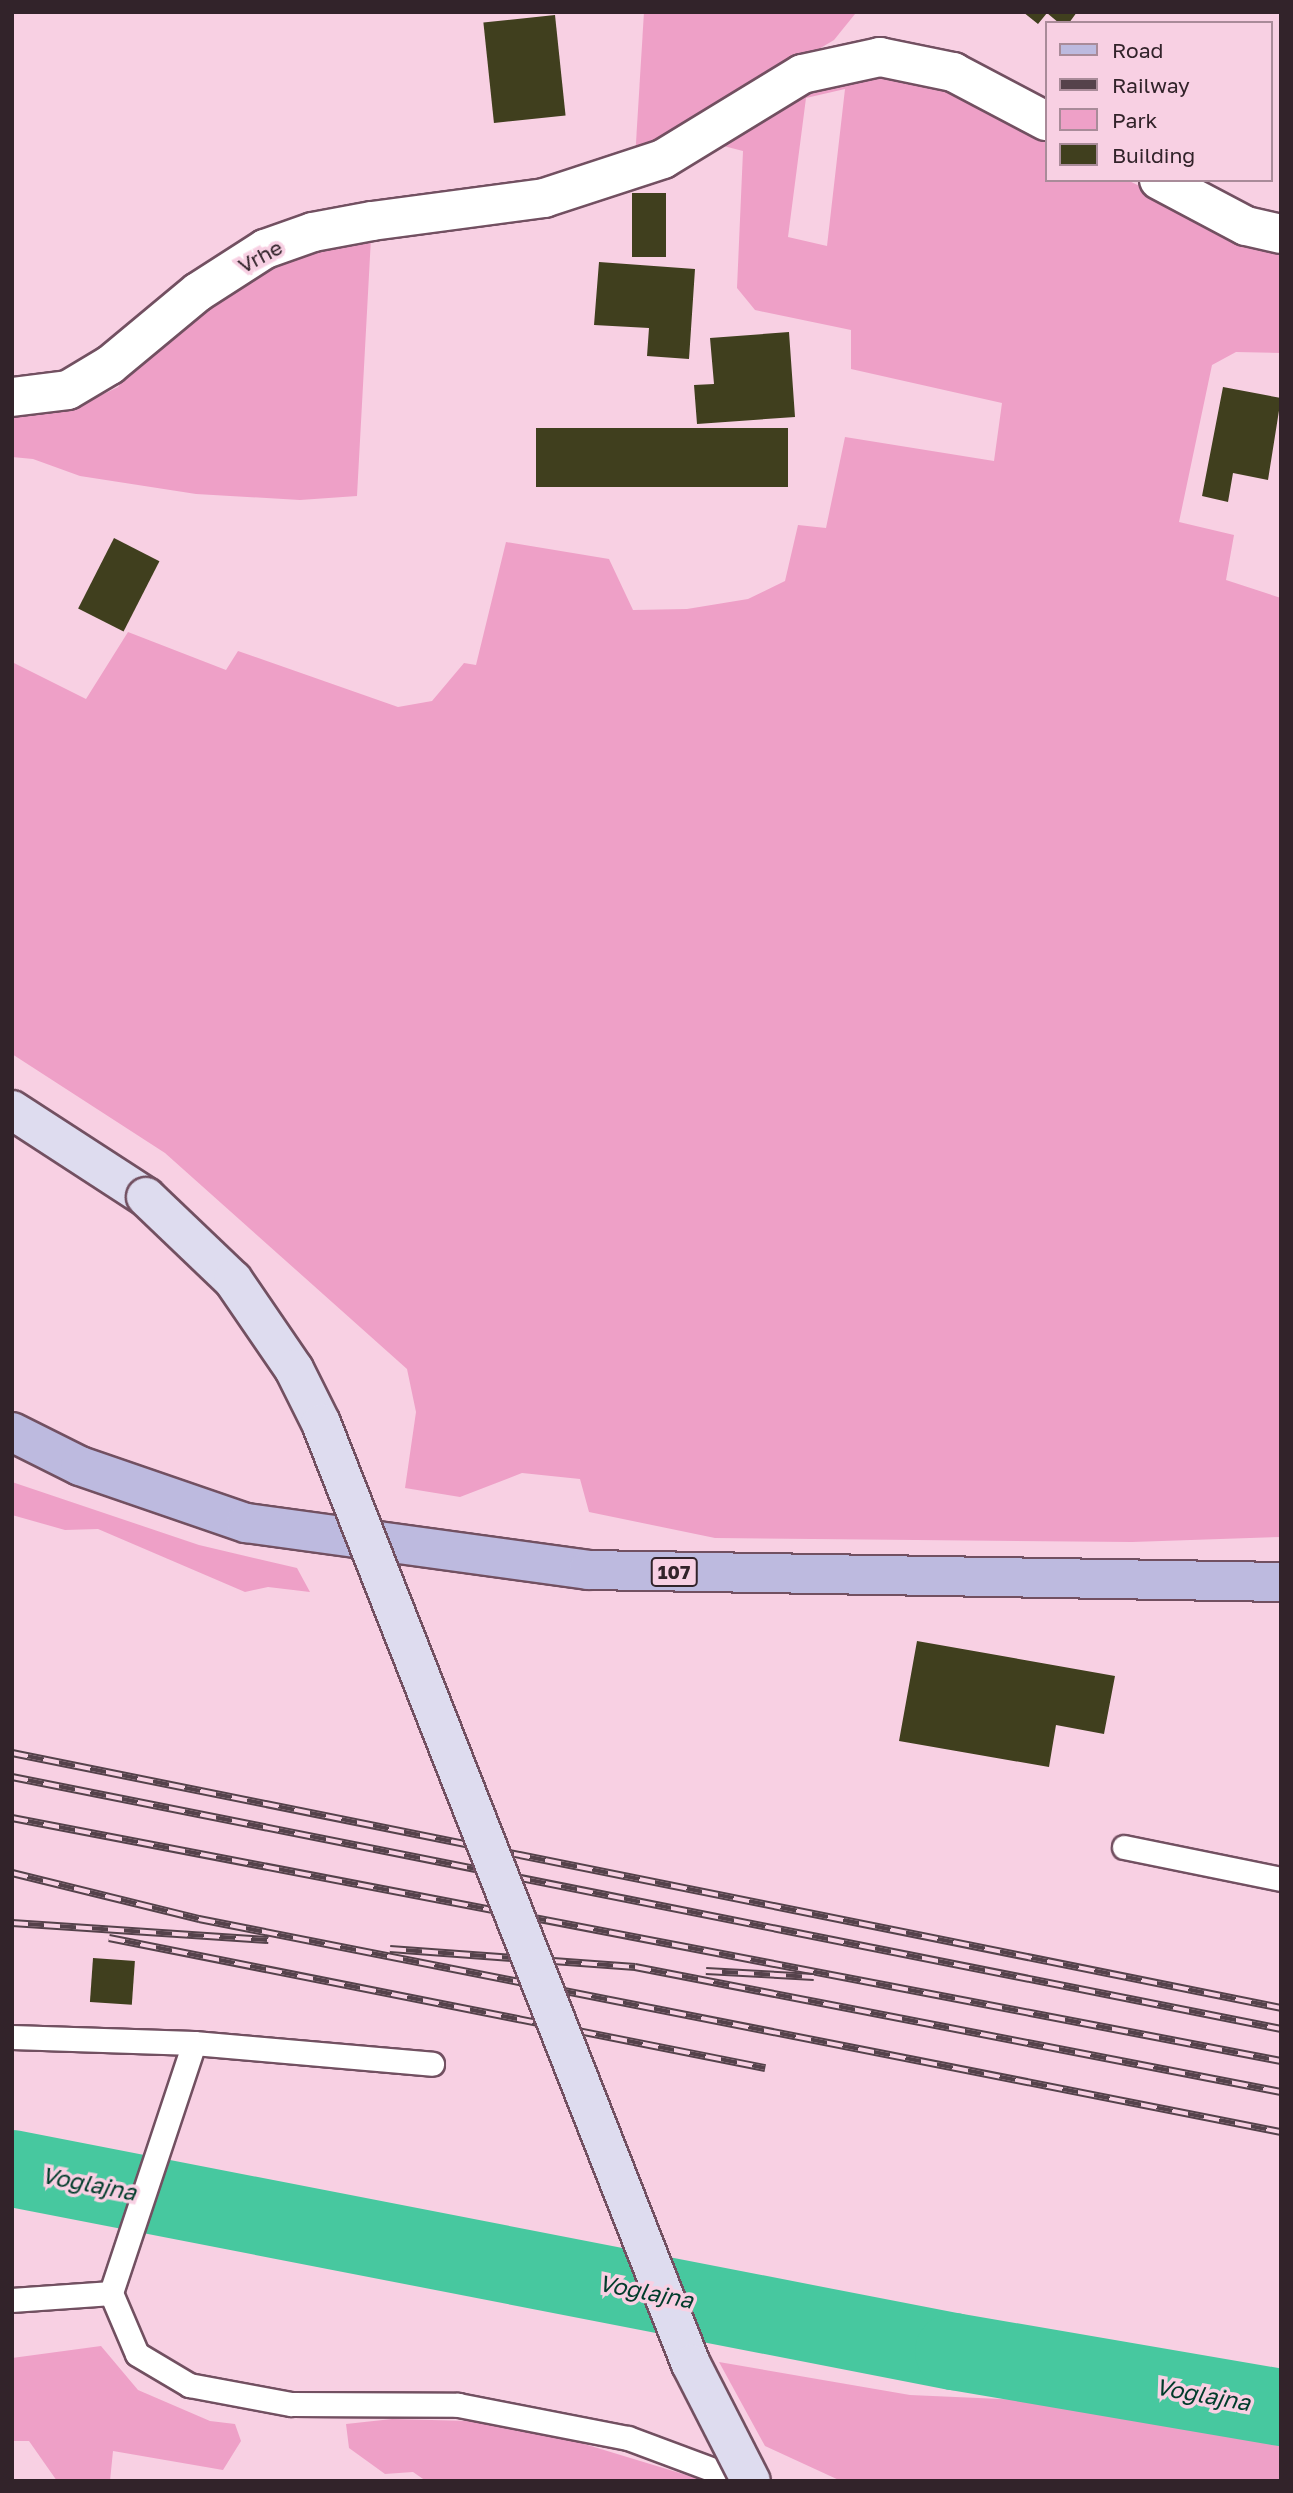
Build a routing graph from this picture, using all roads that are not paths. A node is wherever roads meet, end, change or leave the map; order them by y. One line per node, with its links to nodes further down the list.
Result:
1 (1044, 120): 4 (street, Vrhe)
2 (1163, 182): 3 (street)
3 (1281, 234)
4 (12, 397)
5 (12, 1110): 16 (street, bridge)
6 (12, 1432): 7 (main road, 107)
7 (1281, 1582)
8 (1124, 1847): 9 (lane)
9 (1281, 1879)
10 (12, 2037): 11 (lane)
11 (194, 2043): 12 (lane); 13 (lane)
12 (432, 2064)
13 (111, 2293): 14 (lane); 15 (lane)
14 (12, 2300)
15 (743, 2481)
16 (751, 2481)

